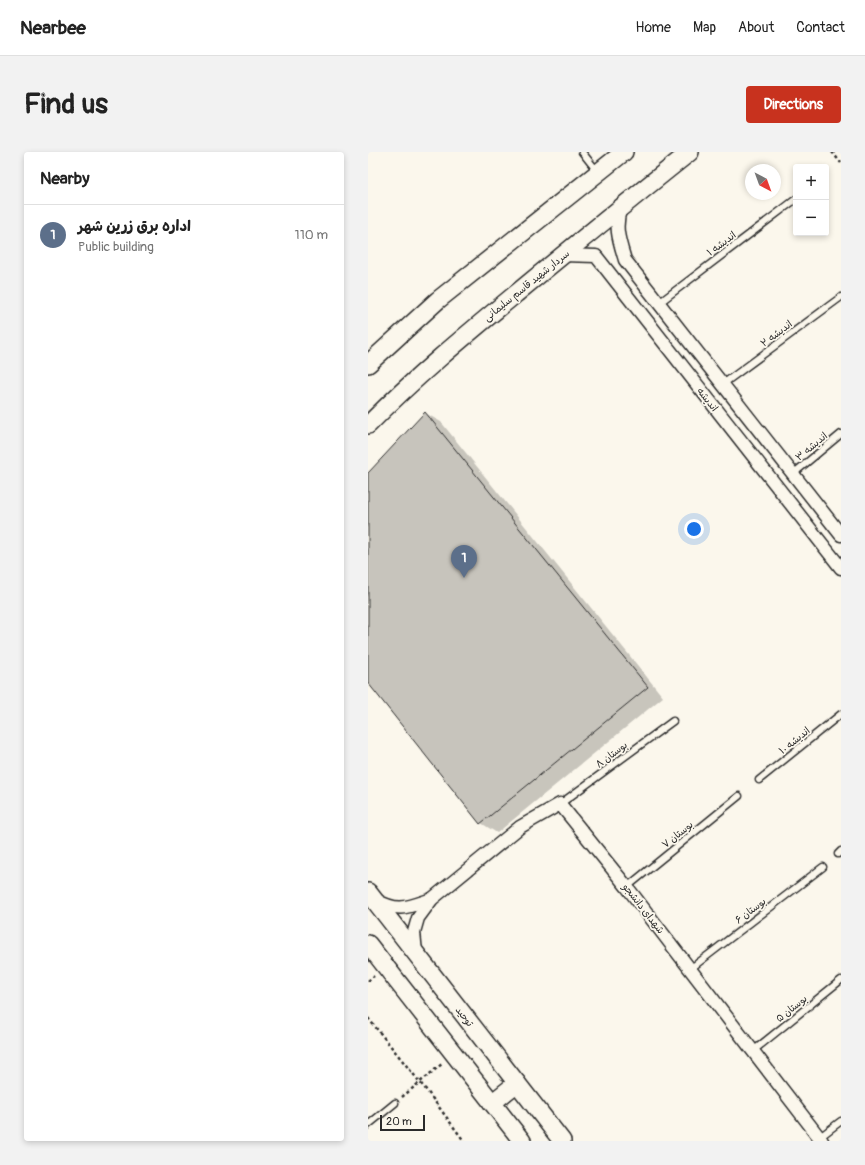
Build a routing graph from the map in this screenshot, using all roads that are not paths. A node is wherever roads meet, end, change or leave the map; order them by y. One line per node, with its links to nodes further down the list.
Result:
1 (582, 152): 4 (lane)
2 (624, 152): 4 (main road)
3 (690, 152): 6 (main road, سردار شهید قاسم سلیمانی)
4 (598, 172): 12 (main road)
5 (795, 200): 11 (lane, اندیشه ۱)
6 (621, 206): 7 (main road, سردار شهید قاسم سلیمانی); 8 (street, اندیشه)
7 (562, 255): 9 (street, اندیشه); 14 (main road, سردار شهید قاسم سلیمانی)
8 (625, 260): 9 (street); 11 (street, اندیشه)
9 (608, 272): 18 (street, اندیشه)
10 (841, 297): 13 (lane, اندیشه ۲)
11 (659, 303): 13 (street, اندیشه)
12 (368, 364)
13 (723, 384): 16 (street, اندیشه)
14 (368, 425)
15 (841, 434): 16 (lane, اندیشه ۳)
16 (793, 474): 17 (street, اندیشه)
17 (841, 535)
18 (841, 568)
19 (841, 714): 21 (lane, اندیشه ۱۰)
20 (673, 721): 23 (lane, بوستان ۸)
21 (759, 780)
22 (739, 796): 25 (lane, بوستان ۷)
23 (560, 804): 25 (street, شهدای دانشجو); 27 (street)
24 (823, 868): 30 (lane, بوستان ۶)
25 (627, 887): 30 (street, شهدای دانشجو)
26 (371, 895): 27 (street); 29 (main road, توحید)
27 (432, 899): 29 (street)
28 (368, 944): 35 (main road)
29 (416, 953): 33 (main road, توحید)
30 (690, 969): 32 (street, شهدای دانشجو)
31 (841, 980): 32 (lane, بوستان ۵)
32 (753, 1051): 38 (street, شهدای دانشجو)
33 (517, 1083): 35 (main road); 40 (main road, توحید)
34 (395, 1103): 37 (lane)
35 (492, 1103): 39 (main road)
36 (841, 1121): 38 (lane)
37 (368, 1125)
38 (821, 1139)
39 (522, 1141)
40 (562, 1141)

